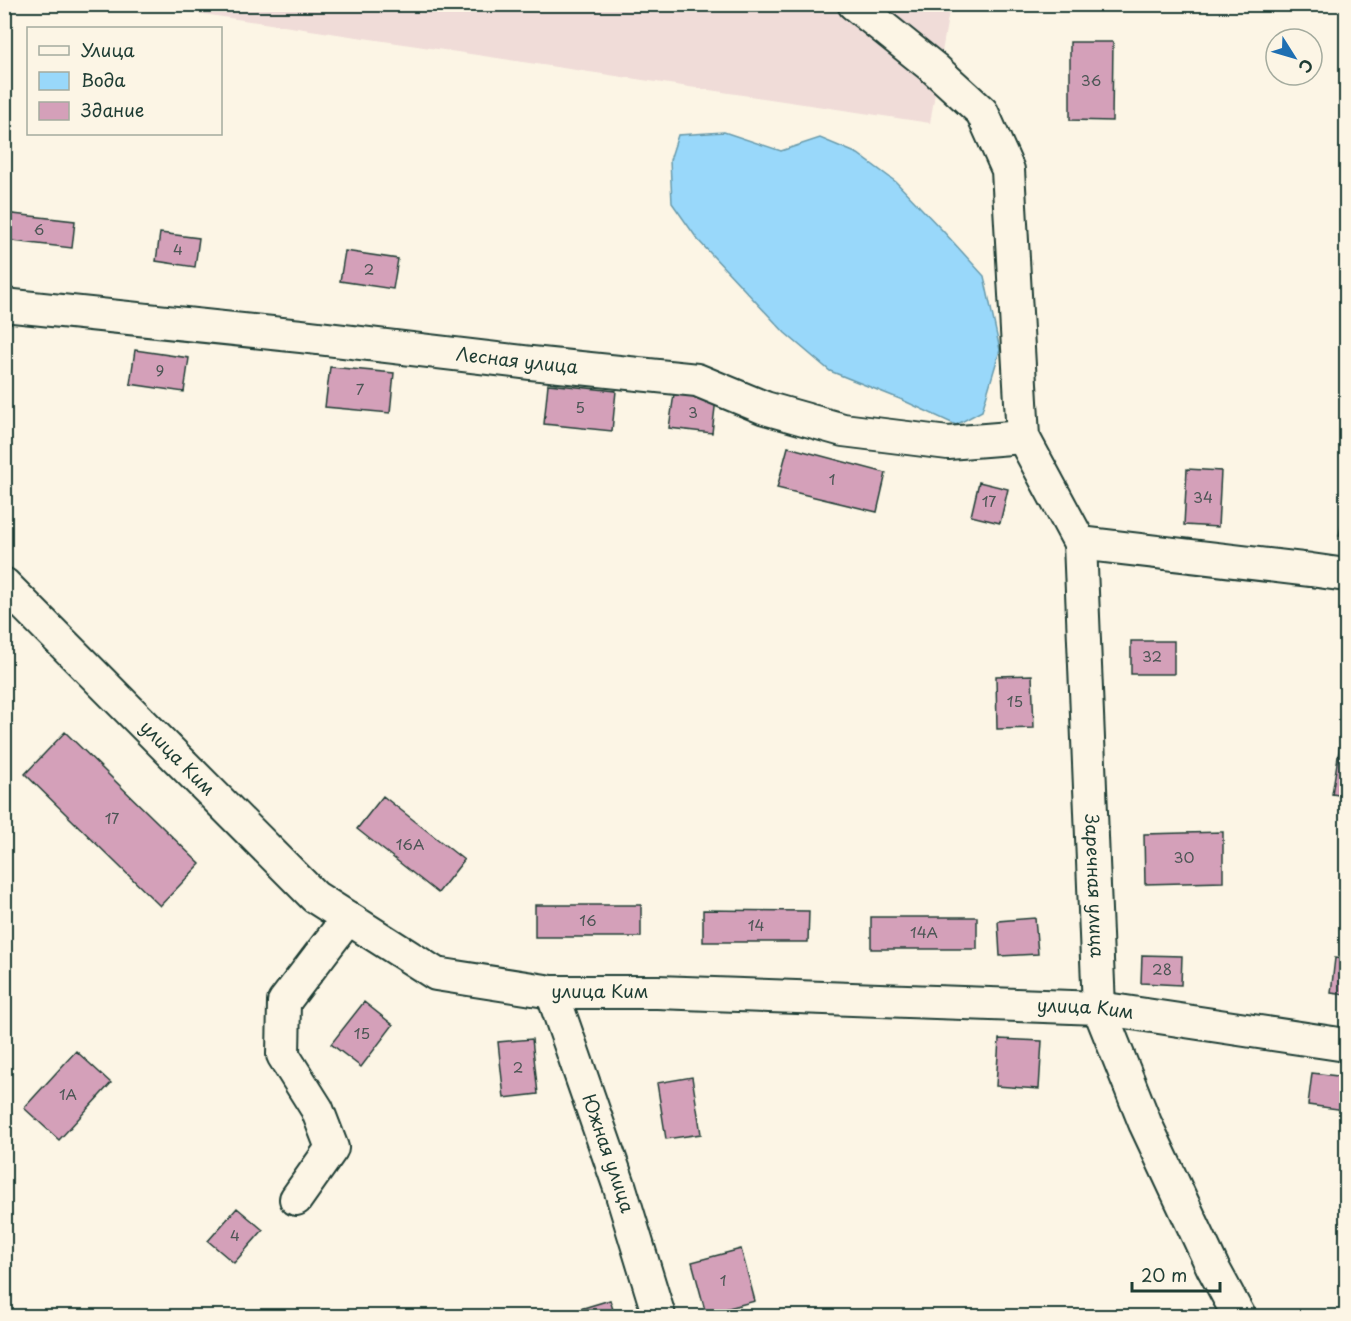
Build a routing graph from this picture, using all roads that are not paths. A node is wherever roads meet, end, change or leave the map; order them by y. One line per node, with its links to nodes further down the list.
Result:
1 (854, 4): 3 (street)
2 (4, 305): 3 (street, Лесная улица)
3 (1023, 437): 4 (street, Заречная улица)
4 (1080, 543): 5 (street); 9 (street, Заречная улица)
5 (1347, 575)
6 (4, 584): 7 (street, улица Ким)
7 (348, 918): 8 (street, улица Ким); 11 (street)
8 (552, 992): 9 (street, улица Ким); 12 (street, Южная улица)
9 (1099, 1008): 10 (street, улица Ким); 13 (street, Заречная улица)
10 (1347, 1045)
11 (296, 1199)
12 (659, 1317)
13 (1239, 1317)

